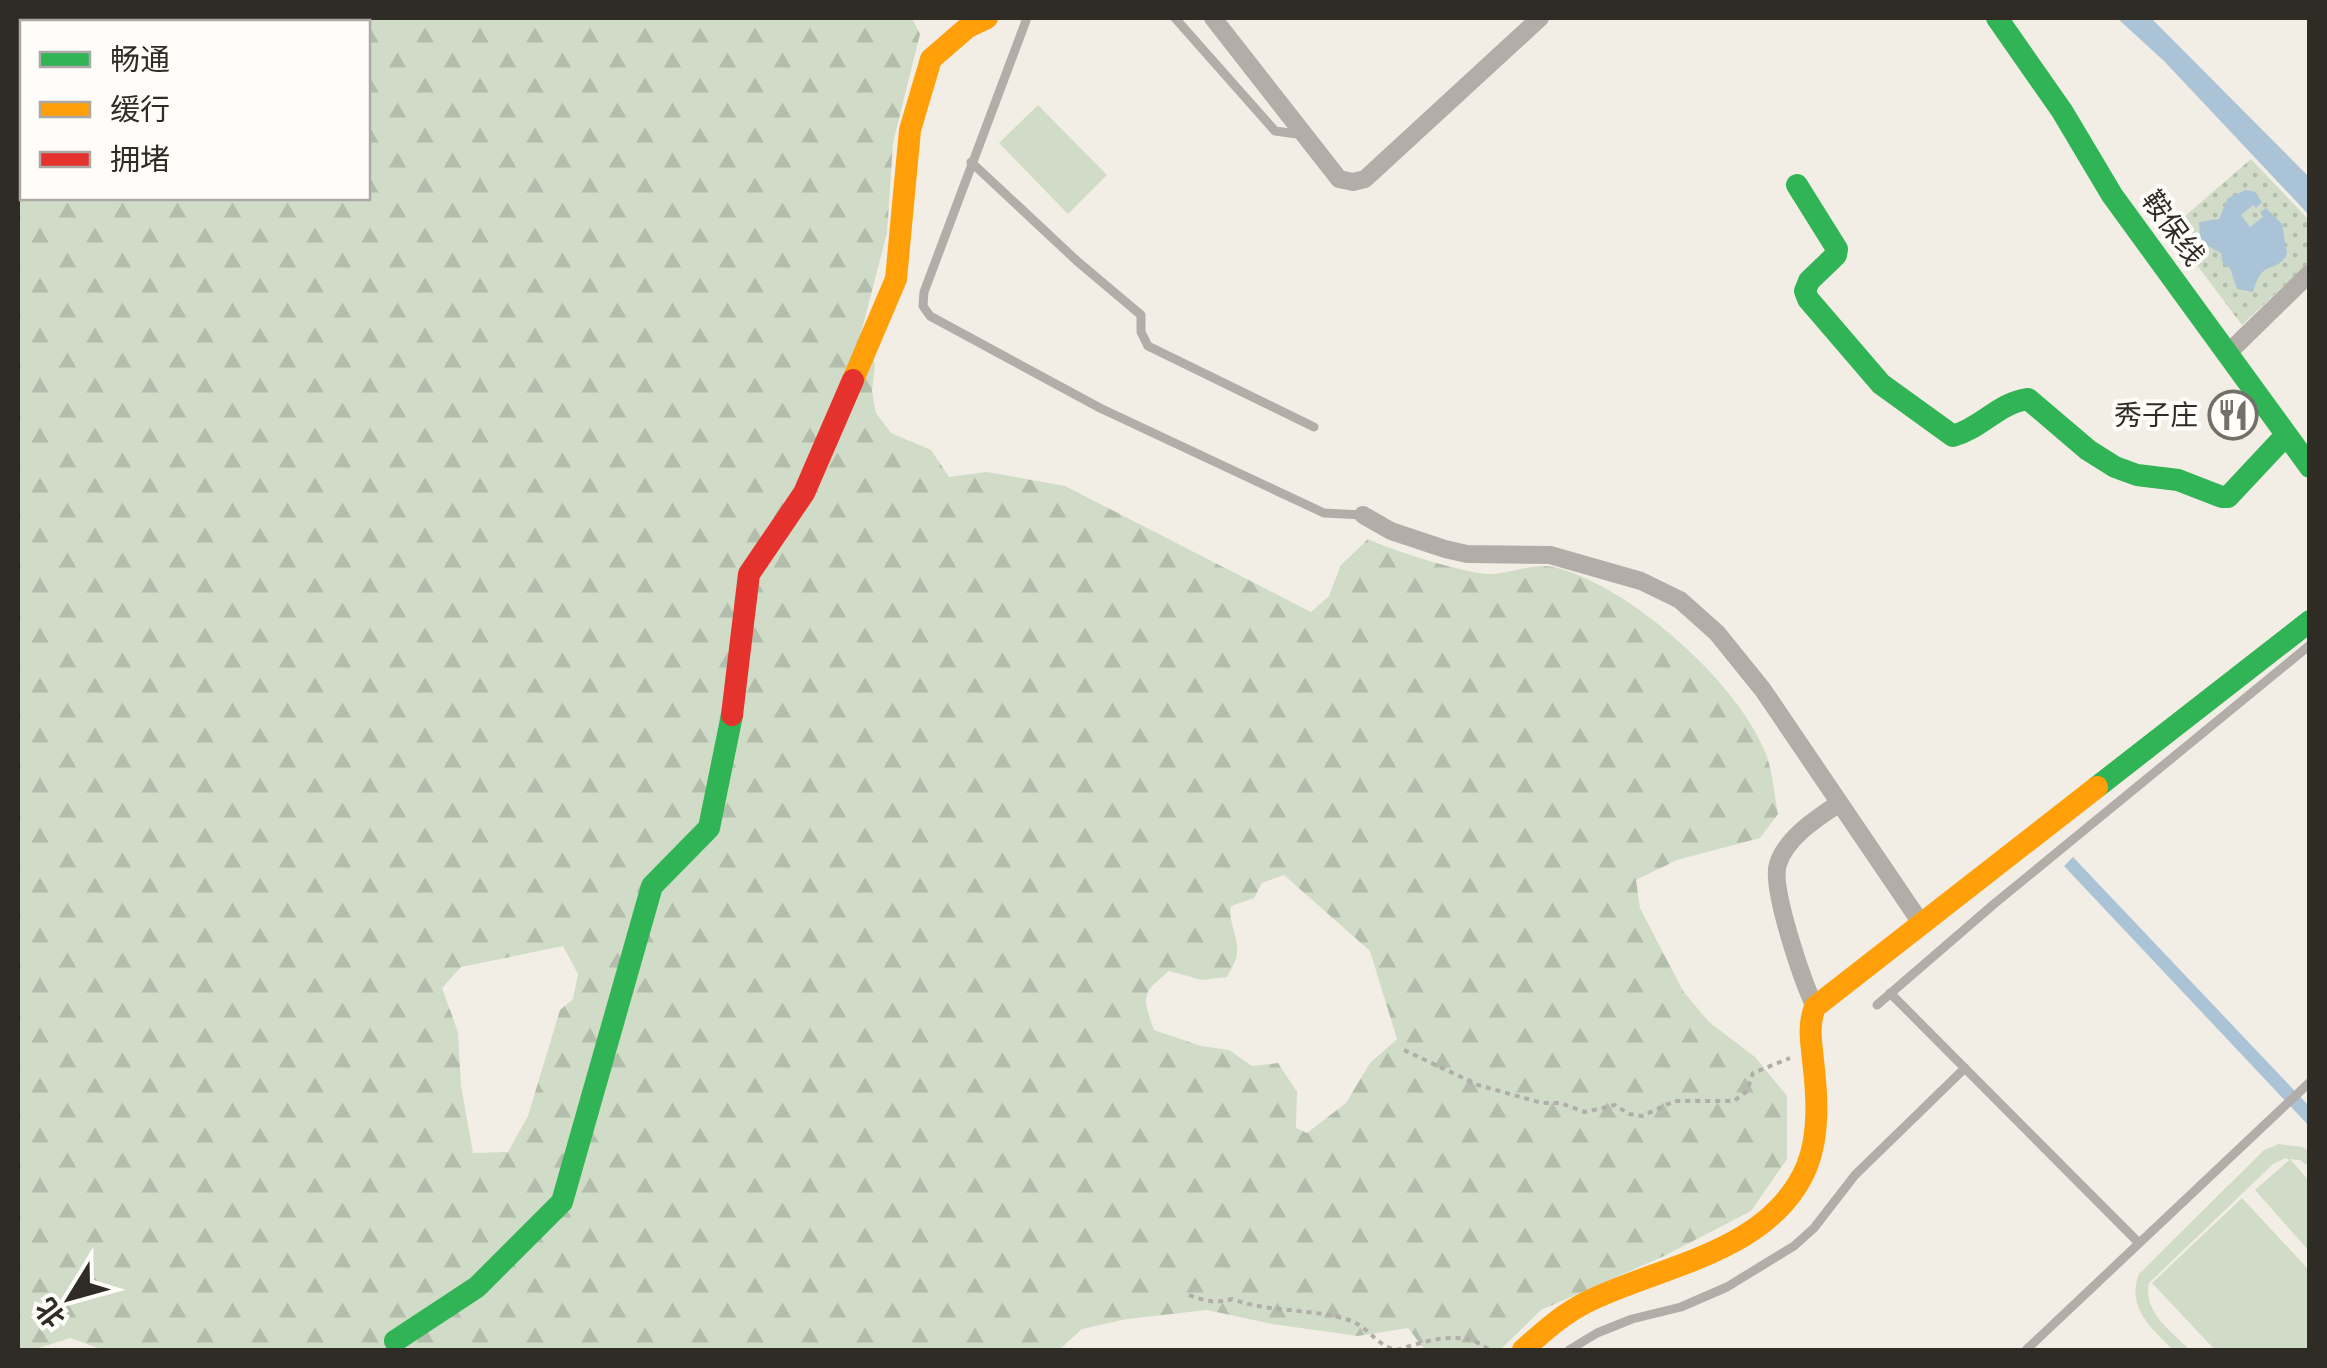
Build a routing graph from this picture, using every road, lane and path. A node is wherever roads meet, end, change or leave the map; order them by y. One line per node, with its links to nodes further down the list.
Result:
1 (987, 18): 29 (street)
2 (1028, 18): 8 (lane)
3 (1175, 18): 7 (lane)
4 (1213, 18): 7 (street)
5 (1540, 18): 7 (street)
6 (1997, 18): 11 (street, 鞍保线)
7 (1307, 135)
8 (971, 162): 12 (lane); 15 (lane)
9 (1797, 185): 13 (street)
10 (2310, 273): 11 (street)
11 (2227, 354): 13 (street, 鞍保线)
12 (1314, 427)
13 (2286, 434): 14 (street, 鞍保线)
14 (2310, 467)
15 (1363, 515): 18 (street)
16 (2310, 621): 19 (street)
17 (2310, 645): 20 (lane)
18 (1838, 804): 19 (street); 22 (street)
19 (1921, 923): 22 (street)
20 (1890, 993): 21 (lane); 25 (lane)
21 (1877, 1005)
22 (1815, 1006): 23 (street)
23 (1812, 1046): 24 (path); 32 (street)
24 (1404, 1050)
25 (1964, 1068): 27 (lane); 33 (lane)
26 (2310, 1082): 27 (lane)
27 (2139, 1243): 34 (lane)
28 (1189, 1294): 30 (path)
29 (395, 1342)
30 (1396, 1350): 31 (path)
31 (1489, 1350)
32 (1523, 1350)
33 (1568, 1350)
34 (2026, 1350)

